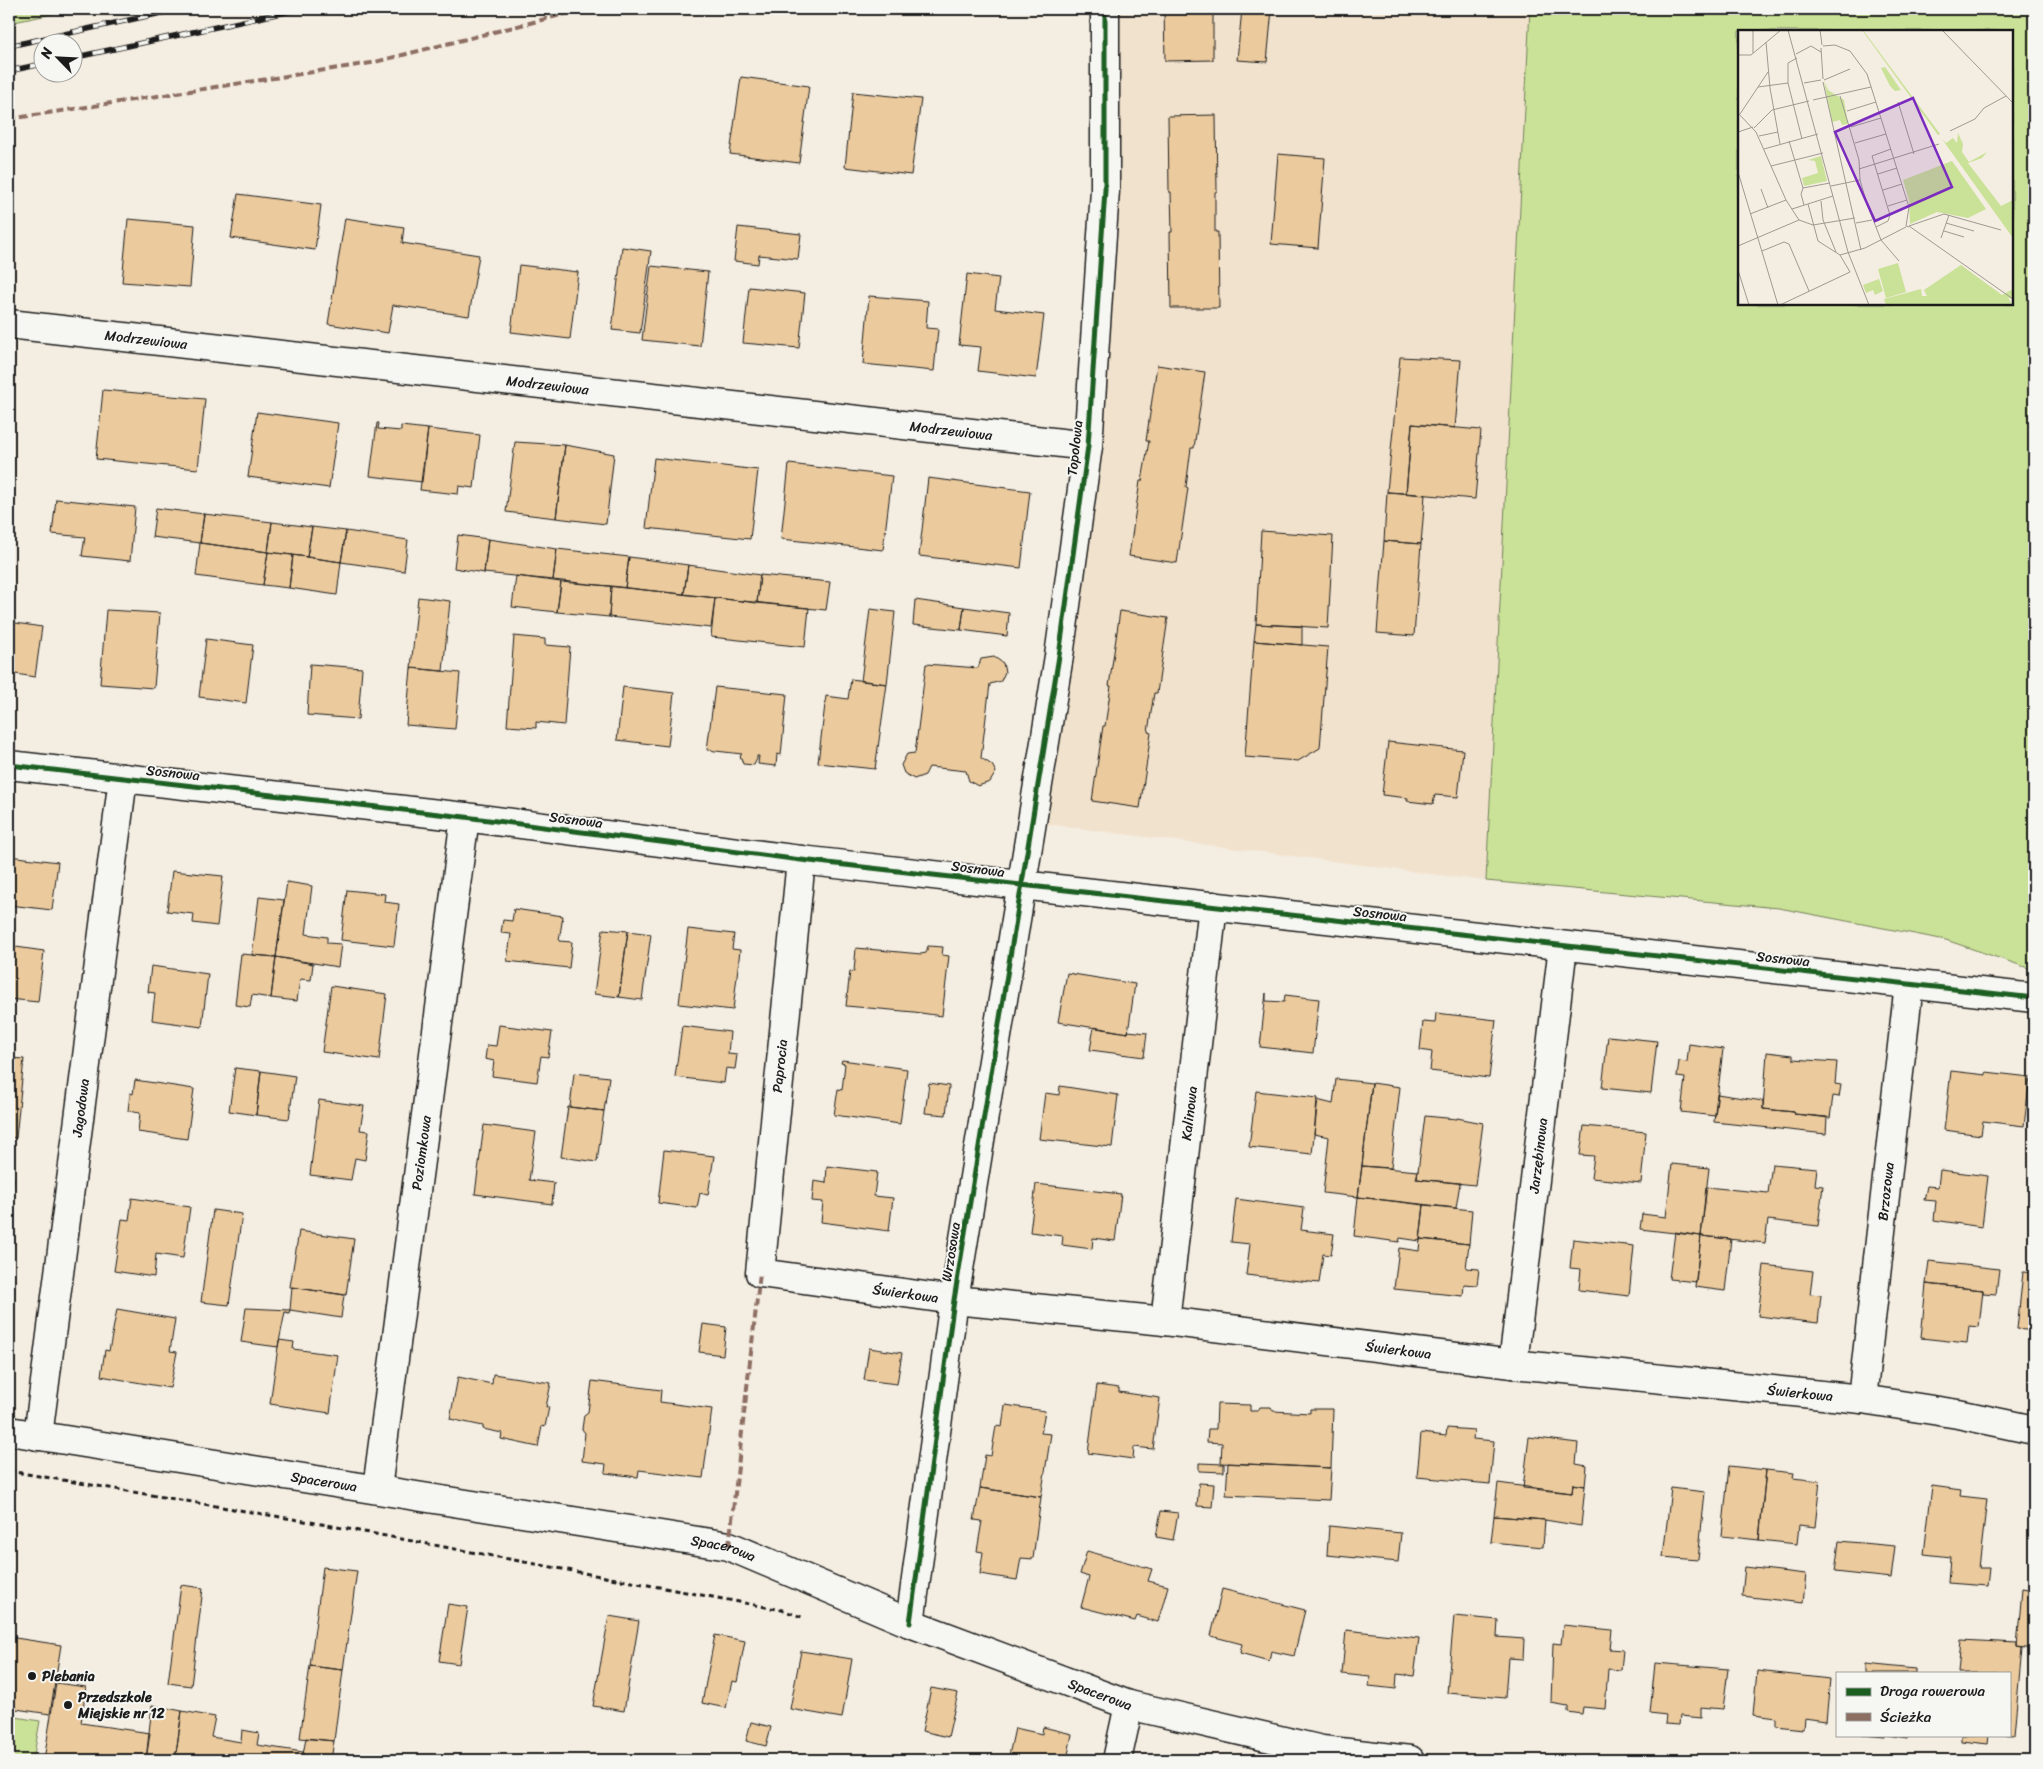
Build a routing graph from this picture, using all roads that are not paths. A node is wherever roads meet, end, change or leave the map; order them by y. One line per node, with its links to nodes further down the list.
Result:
1 (1105, 9): 3 (street, Topolowa)
2 (9, 324): 3 (street, Modrzewiowa)
3 (1088, 446): 8 (street, Topolowa)
4 (9, 765): 5 (street, Sosnowa)
5 (123, 778): 6 (street, Sosnowa); 20 (street, Jagodowa)
6 (465, 817): 7 (street, Sosnowa); 21 (street, Poziomkowa)
7 (801, 860): 8 (street, Sosnowa); 13 (street, Paprocia)
8 (1021, 886): 9 (street, Sosnowa); 14 (street, Wrzosowa)
9 (1213, 906): 10 (street, Sosnowa); 15 (street, Kalinowa)
10 (1563, 946): 11 (street, Sosnowa); 16 (street, Jarzębinowa)
11 (1909, 984): 12 (street, Sosnowa); 17 (street, Brzozowa)
12 (2034, 998)
13 (760, 1272): 14 (street, Świerkowa)
14 (954, 1300): 15 (street, Świerkowa); 22 (street, Wrzosowa)
15 (1165, 1321): 16 (street, Świerkowa)
16 (1513, 1364): 17 (street, Świerkowa)
17 (1862, 1399): 18 (street, Świerkowa)
18 (2034, 1430)
19 (9, 1431): 20 (street, Spacerowa)
20 (38, 1436): 21 (street, Spacerowa)
21 (377, 1489): 22 (street, Spacerowa)
22 (910, 1623): 23 (street, Spacerowa)
23 (1129, 1706): 24 (street); 25 (street, Spacerowa)
24 (1117, 1760)
25 (1410, 1760)

